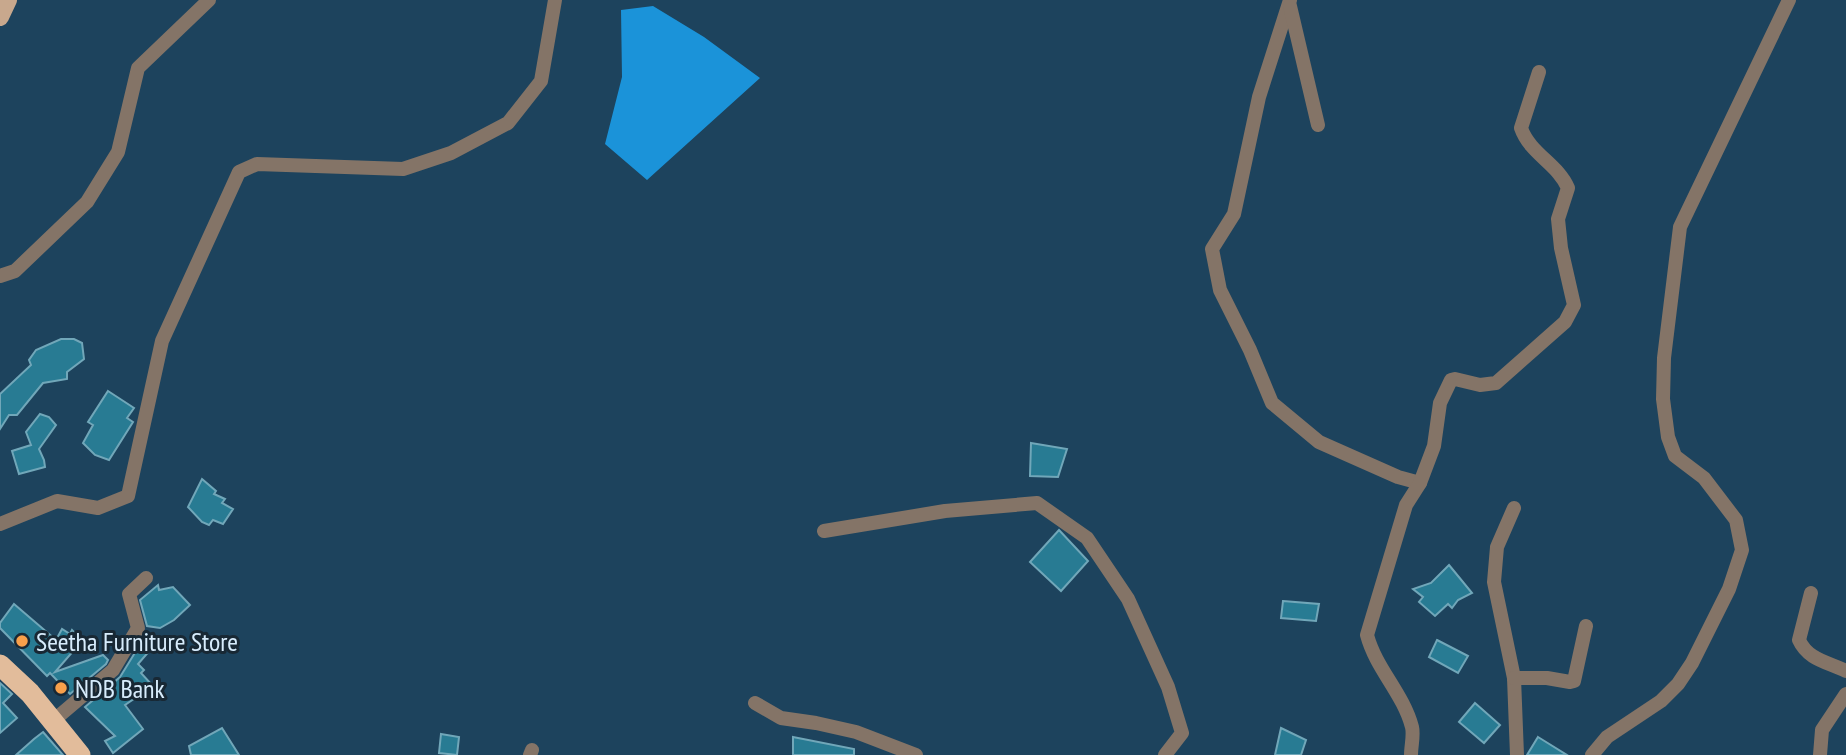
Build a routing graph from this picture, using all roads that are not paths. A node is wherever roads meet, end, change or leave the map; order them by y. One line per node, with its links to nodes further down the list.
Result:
1 (8, 0): 6 (main road)
2 (209, 0): 9 (street)
3 (555, 0): 12 (street)
4 (1790, 0): 28 (street)
5 (1290, 2): 8 (street); 10 (street)
6 (0, 17)
7 (1539, 72): 10 (street)
8 (1318, 125)
9 (0, 276)
10 (1420, 483): 26 (street)
11 (1514, 508): 19 (street)
12 (0, 524)
13 (824, 531): 25 (street)
14 (146, 578): 22 (street)
15 (1811, 593): 18 (street)
16 (1586, 626): 19 (street)
17 (0, 665): 22 (highway)
18 (1846, 671)
19 (1514, 678): 27 (street)
20 (1846, 694): 29 (street)
21 (755, 703): 24 (street)
22 (53, 721): 23 (highway)
23 (80, 755)
24 (916, 755)
25 (1166, 755)
26 (1411, 755)
27 (1517, 755)
28 (1592, 755)
29 (1821, 755)

